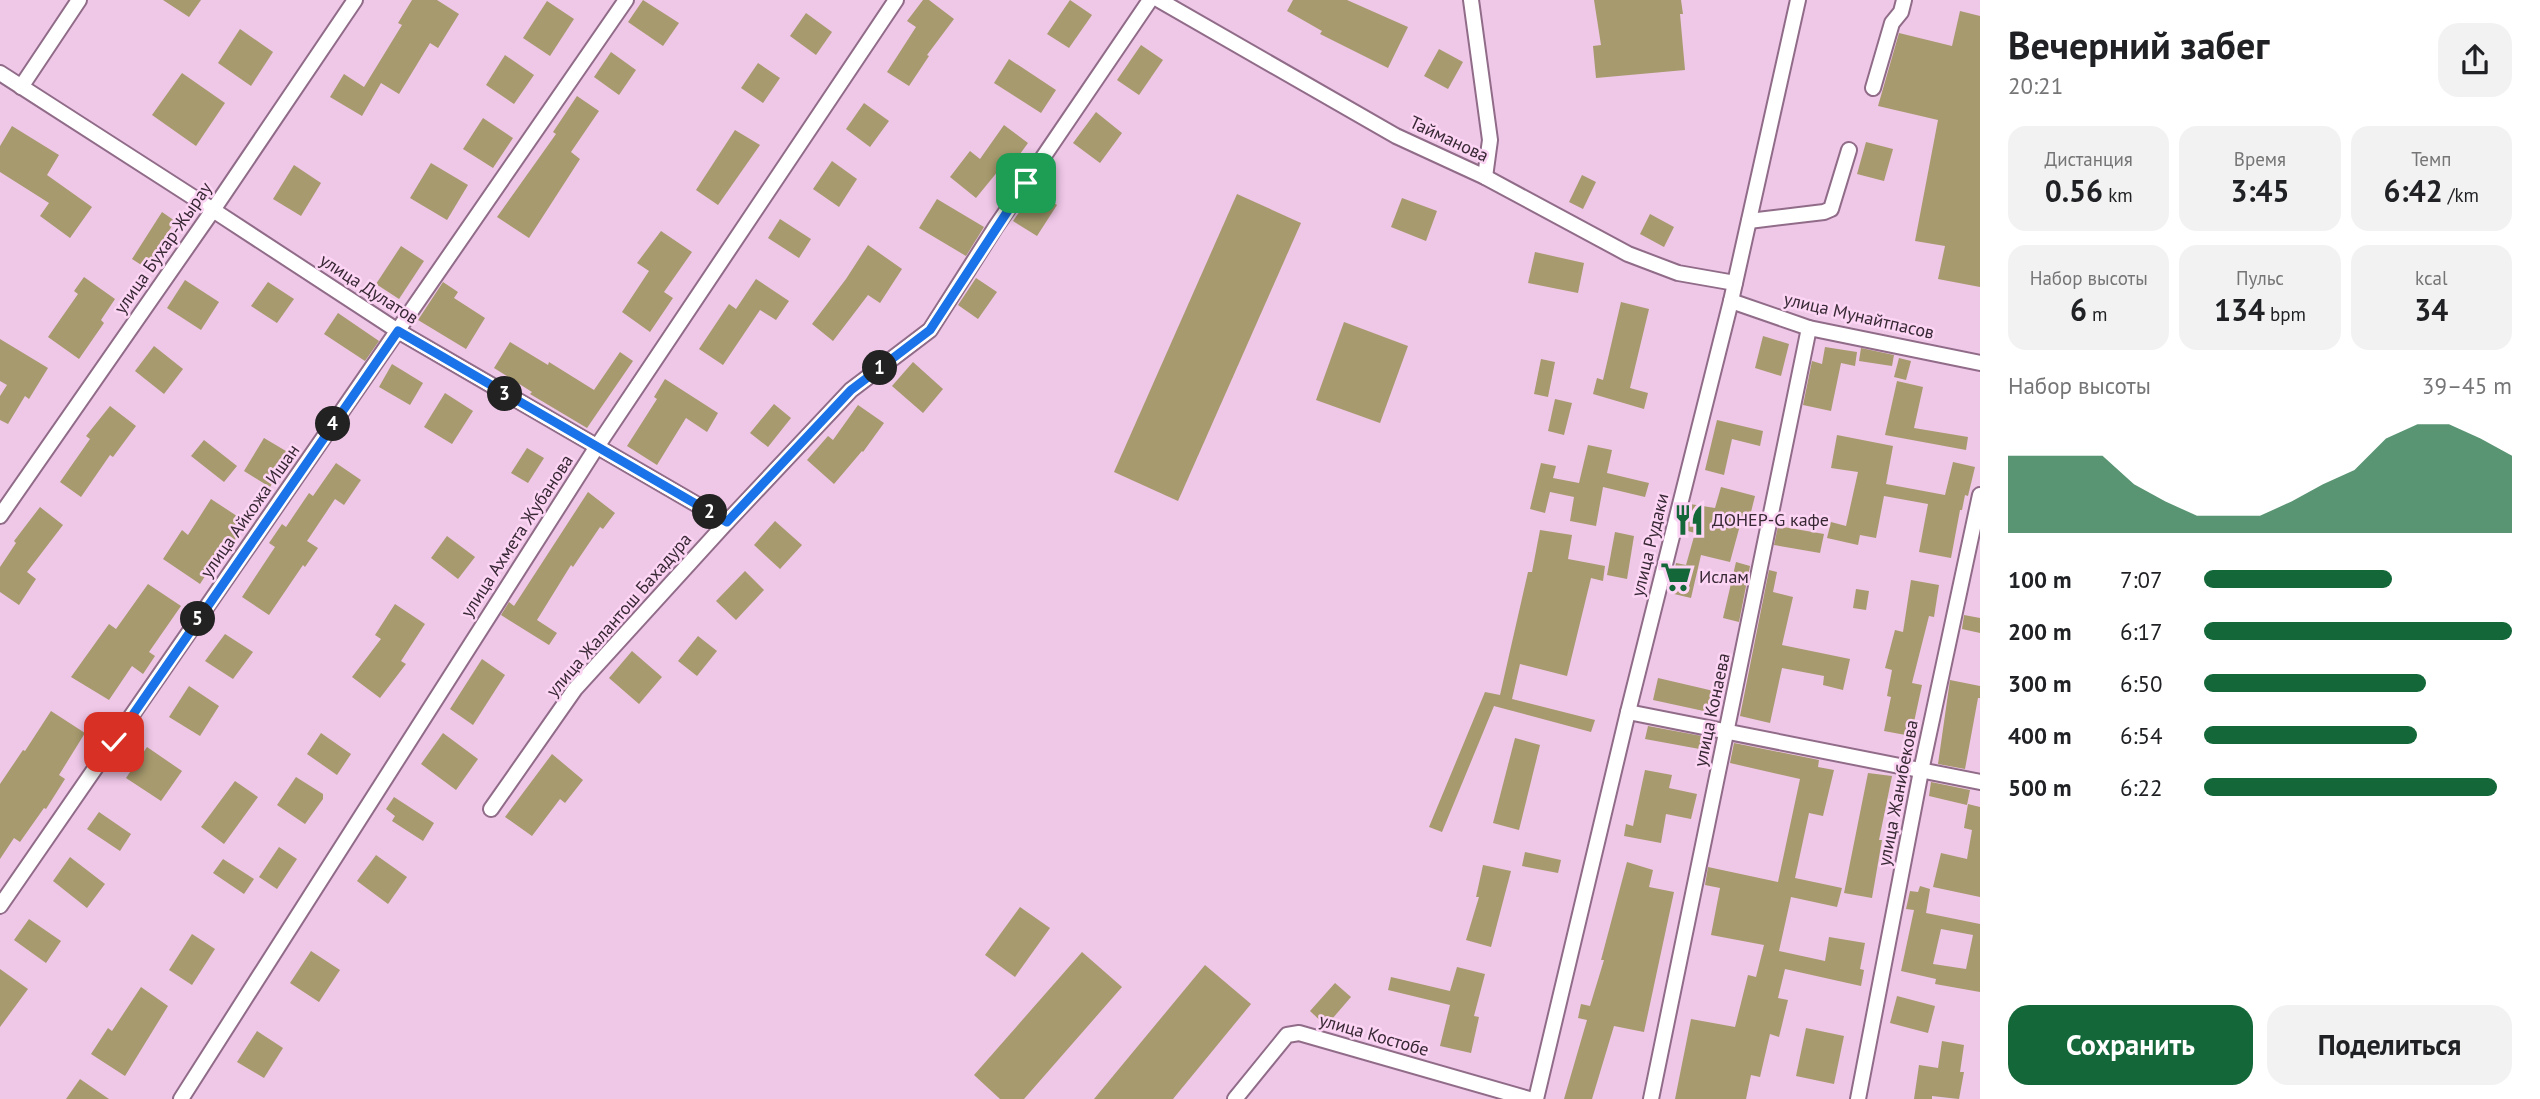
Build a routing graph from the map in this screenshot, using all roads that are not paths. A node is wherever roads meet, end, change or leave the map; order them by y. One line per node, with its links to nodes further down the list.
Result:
1 (79, 0): 10 (street)
2 (355, 0): 15 (street, улица Бухар-Жырау)
3 (626, 0): 20 (street, улица Айкожа Ишан)
4 (896, 0): 22 (street, улица Ахмета Жубанова)
5 (1150, 0): 25 (street, улица Жалантош Бахадура)
6 (1159, 0): 14 (street, Тайманова)
7 (1471, 0): 14 (street)
8 (1798, 0): 16 (street, улица Рудаки)
9 (1904, 0): 11 (street)
10 (10, 80): 12 (street); 15 (street, улица Дулатов)
11 (1873, 88)
12 (0, 93)
13 (1849, 150): 16 (street)
14 (1485, 177): 17 (street, Тайманова)
15 (213, 210): 20 (street, улица Дулатов); 24 (street, улица Бухар-Жырау)
16 (1749, 220): 17 (street, улица Рудаки)
17 (1735, 283): 18 (street, улица Рудаки)
18 (1731, 301): 19 (street, улица Мунайтпасов); 26 (street, улица Рудаки)
19 (1809, 328): 21 (street, улица Мунайтпасов); 27 (street, улица Конаева)
20 (398, 331): 22 (street, улица Дулатов); 31 (street, улица Айкожа Ишан)
21 (1980, 363)
22 (596, 448): 25 (street, улица Дулатов); 32 (street, улица Ахмета Жубанова)
23 (1980, 495): 28 (street, улица Жанибекова)
24 (0, 516)
25 (727, 522): 30 (street, улица Жалантош Бахадура)
26 (1628, 712): 27 (street); 35 (street, улица Рудаки)
27 (1728, 731): 28 (street); 36 (street, улица Конаева)
28 (1922, 771): 29 (street); 37 (street, улица Жанибекова)
29 (1980, 782)
30 (491, 809)
31 (0, 906)
32 (181, 1099)
33 (1234, 1099): 34 (street, улица Костобе)
34 (1530, 1099)
35 (1535, 1099)
36 (1651, 1099)
37 (1858, 1099)

